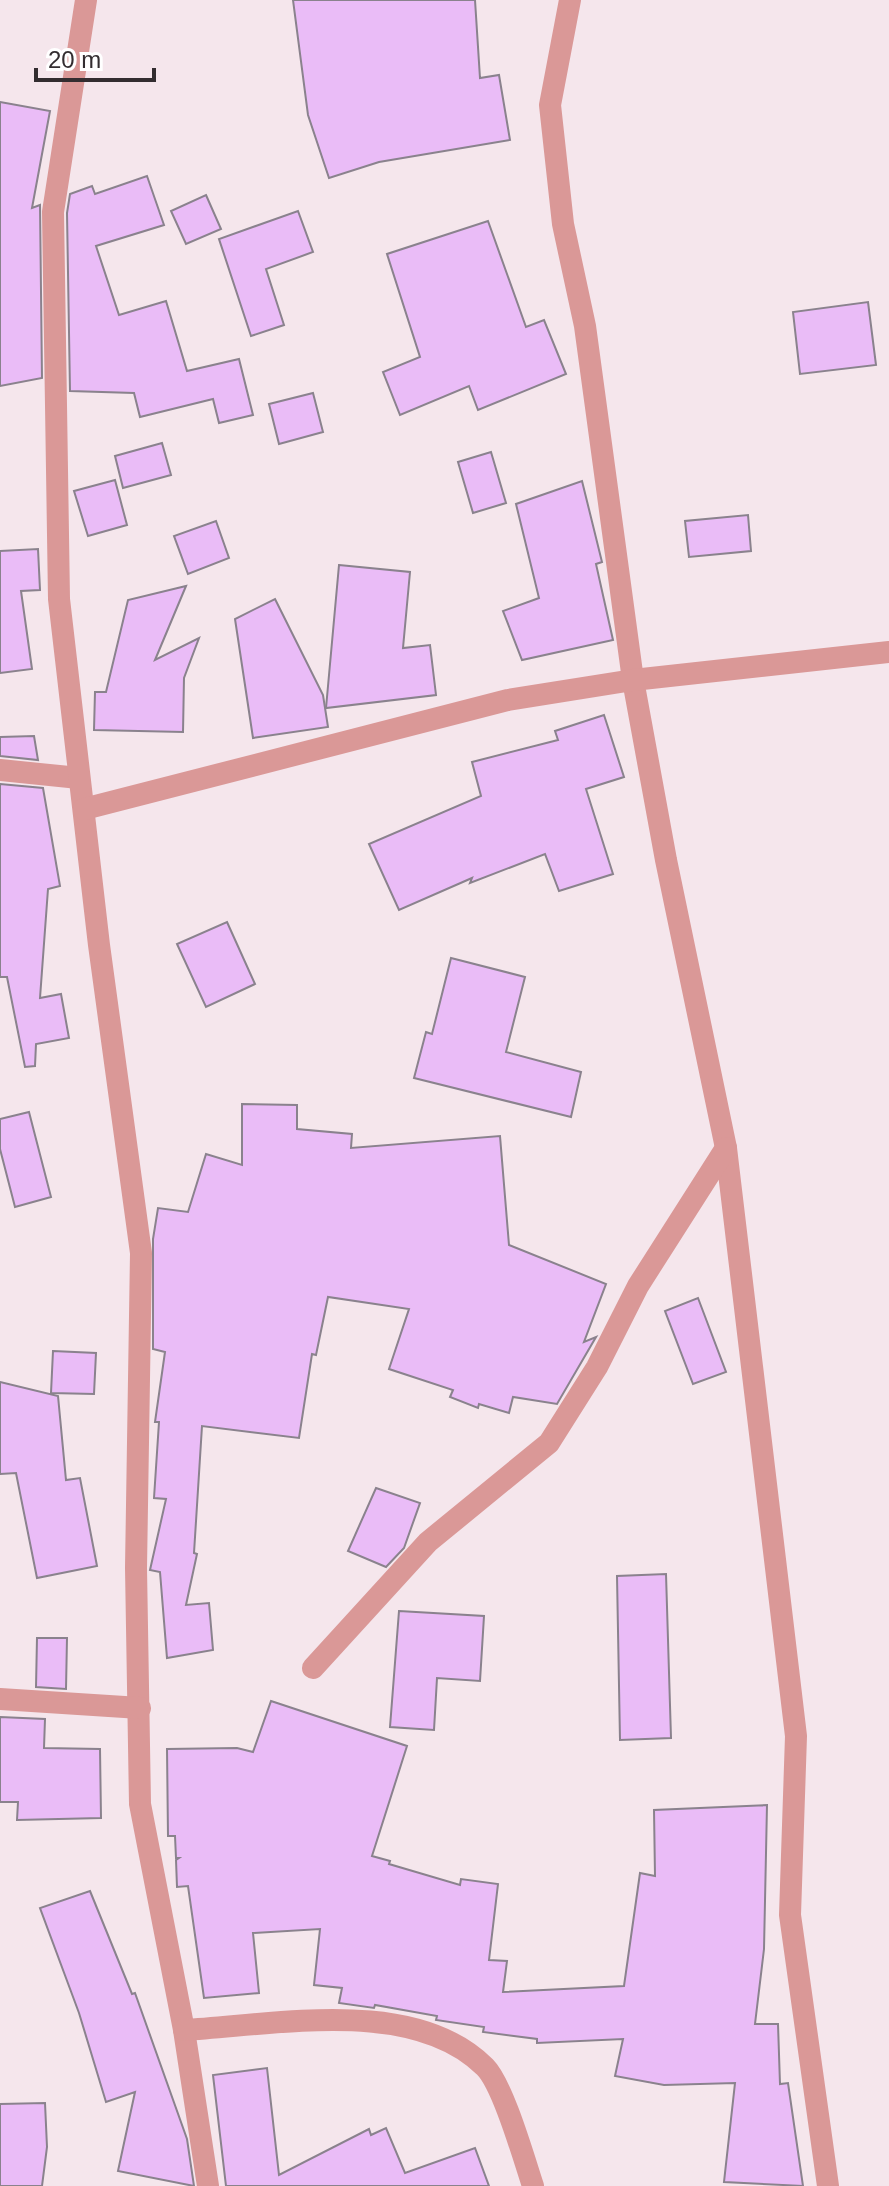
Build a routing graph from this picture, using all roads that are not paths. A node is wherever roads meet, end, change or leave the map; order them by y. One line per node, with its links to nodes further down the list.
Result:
1 (86, 0): 6 (street)
2 (570, 0): 4 (street)
3 (889, 652): 4 (street)
4 (633, 680): 7 (street); 8 (street)
5 (0, 770): 6 (street)
6 (79, 778): 7 (street)
7 (84, 809): 11 (street)
8 (726, 1148): 9 (street); 15 (street)
9 (313, 1668)
10 (0, 1699): 11 (street)
11 (140, 1708): 12 (street)
12 (184, 2030): 13 (street); 14 (street)
13 (208, 2186)
14 (533, 2186)
15 (828, 2186)

